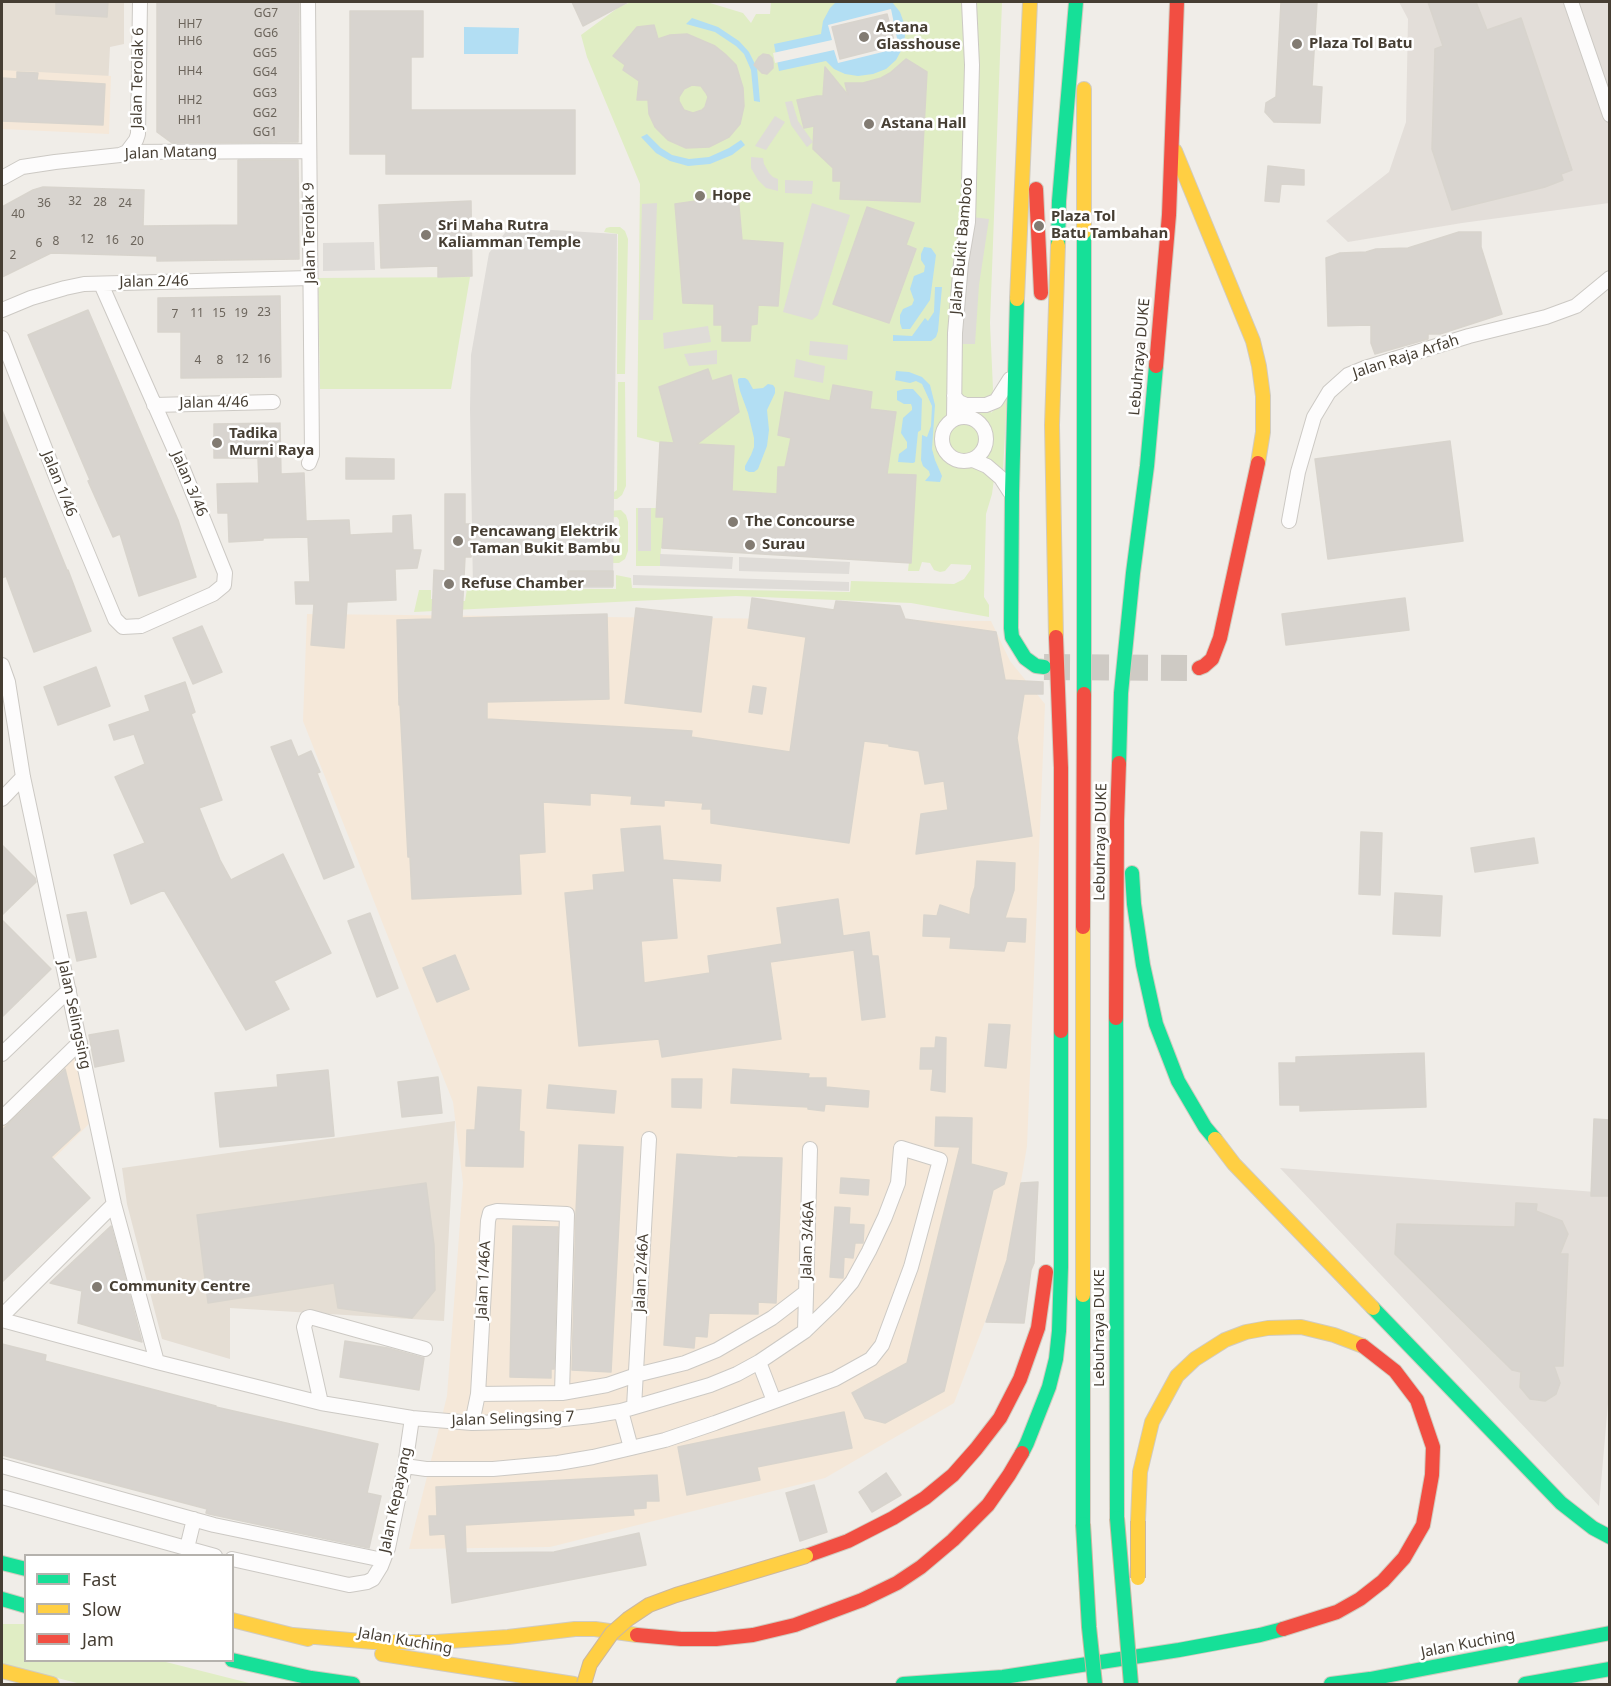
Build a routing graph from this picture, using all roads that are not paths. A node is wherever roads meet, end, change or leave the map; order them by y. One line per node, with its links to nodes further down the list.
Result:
1 (140, 2): 13 (street, Jalan Terolak 6)
2 (308, 2): 12 (street, Jalan Terolak 9)
3 (969, 2): 21 (street, Jalan Bukit Bamboo)
4 (1030, 2): 9 (main road)
5 (1076, 2): 27 (main road)
6 (1084, 2): 49 (main road, Lebuhraya DUKE)
7 (1177, 2): 11 (main road, Lebuhraya DUKE)
8 (1571, 2): 10 (street)
9 (1028, 40): 20 (main road); 27 (main road)
10 (1610, 115)
11 (1172, 144): 35 (main road); 36 (main road, Lebuhraya DUKE)
12 (309, 151): 13 (street, Jalan Matang); 15 (street, Jalan Terolak 9)
13 (127, 152): 14 (street, Jalan Matang)
14 (2, 178)
15 (310, 278): 17 (street, Jalan 2/46); 29 (street, Jalan Terolak 9)
16 (1610, 278): 31 (street, Jalan Raja Arfah)
17 (101, 284): 18 (street, Jalan 2/46); 24 (street, Jalan 3/46)
18 (2, 310)
19 (2, 338): 32 (street, Jalan 1/46)
20 (1016, 367): 22 (street); 30 (main road)
21 (954, 396): 22 (street); 26 (street, Jalan Bukit Bamboo)
22 (996, 401): 25 (street)
23 (273, 402): 24 (street, Jalan 4/46)
24 (154, 405): 32 (street, Jalan 3/46)
25 (969, 417): 26 (street); 28 (street)
26 (954, 419): 28 (street)
27 (1053, 425): 37 (main road)
28 (973, 460): 30 (street)
29 (309, 463)
30 (1012, 494): 34 (main road)
31 (1289, 521)
32 (123, 627)
33 (2, 664): 38 (street, Jalan Selingsing)
34 (1044, 667)
35 (1199, 668)
36 (1121, 693): 71 (main road); 99 (main road, Lebuhraya DUKE, bridge)
37 (1061, 768): 40 (main road); 48 (main road)
38 (24, 777): 39 (street); 41 (street, Jalan Selingsing)
39 (2, 799)
40 (1061, 875): 49 (main road); 85 (main road)
41 (69, 990): 42 (street, Jalan Selingsing); 43 (street)
42 (80, 1042): 44 (street); 47 (street, Jalan Selingsing)
43 (2, 1054)
44 (2, 1118)
45 (649, 1139): 58 (street, Jalan 2/46A)
46 (810, 1149): 51 (street, Jalan 3/46A)
47 (114, 1204): 52 (street); 56 (street, Jalan Selingsing)
48 (1048, 1215)
49 (1083, 1222): 98 (main road, Lebuhraya DUKE, bridge)
50 (1047, 1263): 96 (main road, bridge)
51 (806, 1292): 54 (street, Jalan 3/46A); 58 (street)
52 (2, 1316)
53 (2, 1320): 56 (street, Jalan Selingsing 7)
54 (805, 1332): 57 (street, Jalan Selingsing 7); 61 (street, Jalan Selingsing 7)
55 (425, 1349): 62 (street)
56 (157, 1362): 62 (street, Jalan Selingsing 7)
57 (759, 1362): 61 (street); 63 (street, Jalan Selingsing 7)
58 (636, 1375): 59 (street); 63 (street, Jalan 2/46A)
59 (562, 1393): 60 (street); 60 (street, Jalan 1/46A)
60 (478, 1394): 65 (street, Jalan 1/46A)
61 (774, 1401): 66 (street)
62 (321, 1403): 64 (street, Jalan Selingsing 7)
63 (627, 1409): 65 (street, Jalan Selingsing 7); 66 (street)
64 (412, 1418): 65 (street, Jalan Selingsing 7); 68 (street, Jalan Kepayang)
65 (472, 1423)
66 (631, 1448): 68 (street)
67 (2, 1466): 70 (street)
68 (405, 1466): 74 (street, Jalan Kepayang)
69 (2, 1497): 72 (street)
70 (194, 1519): 72 (street); 74 (street)
71 (1610, 1537)
72 (187, 1552)
73 (234, 1559): 74 (street, Jalan Kepayang)
74 (384, 1560)
75 (2, 1563): 76 (main road)
76 (24, 1568)
77 (1139, 1589): 97 (main road, bridge)
78 (2, 1599): 79 (main road)
79 (24, 1605): 80 (street)
80 (2, 1610)
81 (234, 1612): 83 (street)
82 (234, 1621): 83 (main road, Jalan Kuching)
83 (271, 1630): 85 (main road, Jalan Kuching)
84 (1610, 1633): 100 (main road, Jalan Kuching)
85 (293, 1635): 95 (main road, Jalan Kuching)
86 (1142, 1641): 89 (main road)
87 (234, 1660): 94 (main road)
88 (222, 1662): 93 (main road)
89 (1145, 1664)
90 (1610, 1669): 101 (main road)
91 (2, 1671): 92 (main road)
92 (52, 1684)
93 (285, 1684)
94 (353, 1684)
95 (574, 1684)
96 (581, 1684)
97 (903, 1684)
98 (1095, 1684)
99 (1131, 1684)
100 (1331, 1684)
101 (1525, 1684)

